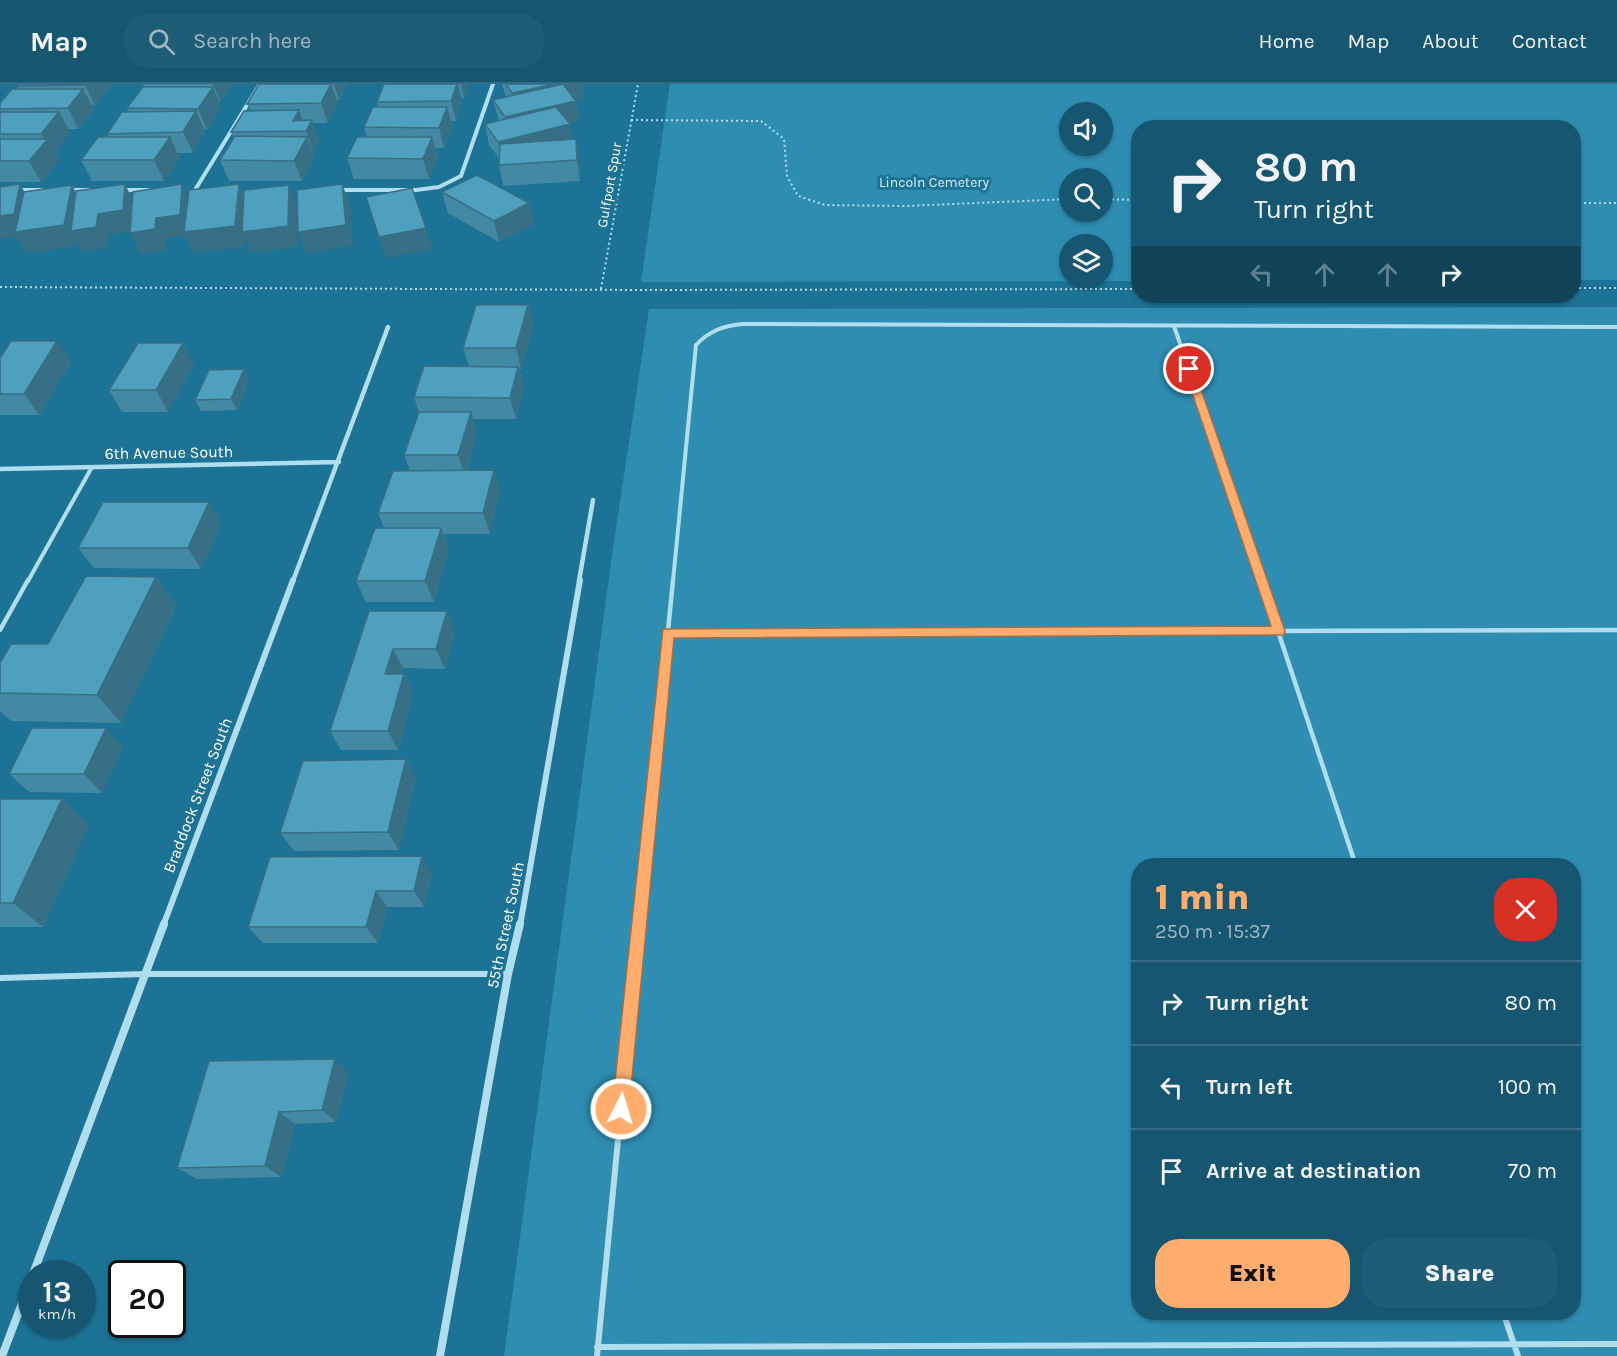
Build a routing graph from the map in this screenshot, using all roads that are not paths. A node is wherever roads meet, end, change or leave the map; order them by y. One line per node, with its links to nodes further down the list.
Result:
1 (260, 84): 10 (street)
2 (493, 84): 12 (street)
3 (0, 190): 4 (street)
4 (46, 190)
5 (57, 190): 6 (street)
6 (92, 190)
7 (115, 190): 8 (street)
8 (160, 190)
9 (183, 190): 10 (street)
10 (195, 190): 11 (street)
11 (207, 190)
12 (334, 190)
13 (1174, 326): 15 (lane); 22 (lane); 23 (lane)
14 (388, 327): 16 (street, Braddock Street South)
15 (1617, 327)
16 (339, 462): 17 (street, 6th Avenue South); 25 (street, Braddock Street South)
17 (92, 467): 18 (street, 6th Avenue South); 20 (lane)
18 (0, 469)
19 (593, 500): 26 (street, 55th Street South)
20 (0, 630)
21 (1617, 630): 22 (lane)
22 (1279, 631): 23 (lane); 24 (lane)
23 (668, 633): 33 (lane)
24 (1353, 858)
25 (146, 974): 26 (lane); 27 (lane); 28 (street, Braddock Street South)
26 (508, 974): 35 (street, 55th Street South)
27 (0, 978)
28 (38, 1260)
29 (18, 1313): 34 (street, Braddock Street South)
30 (1506, 1320): 32 (lane)
31 (1617, 1344): 32 (lane)
32 (1514, 1345): 33 (lane); 37 (lane)
33 (597, 1347): 36 (lane)
34 (2, 1356)
35 (440, 1356)
36 (597, 1356)
37 (1518, 1356)

